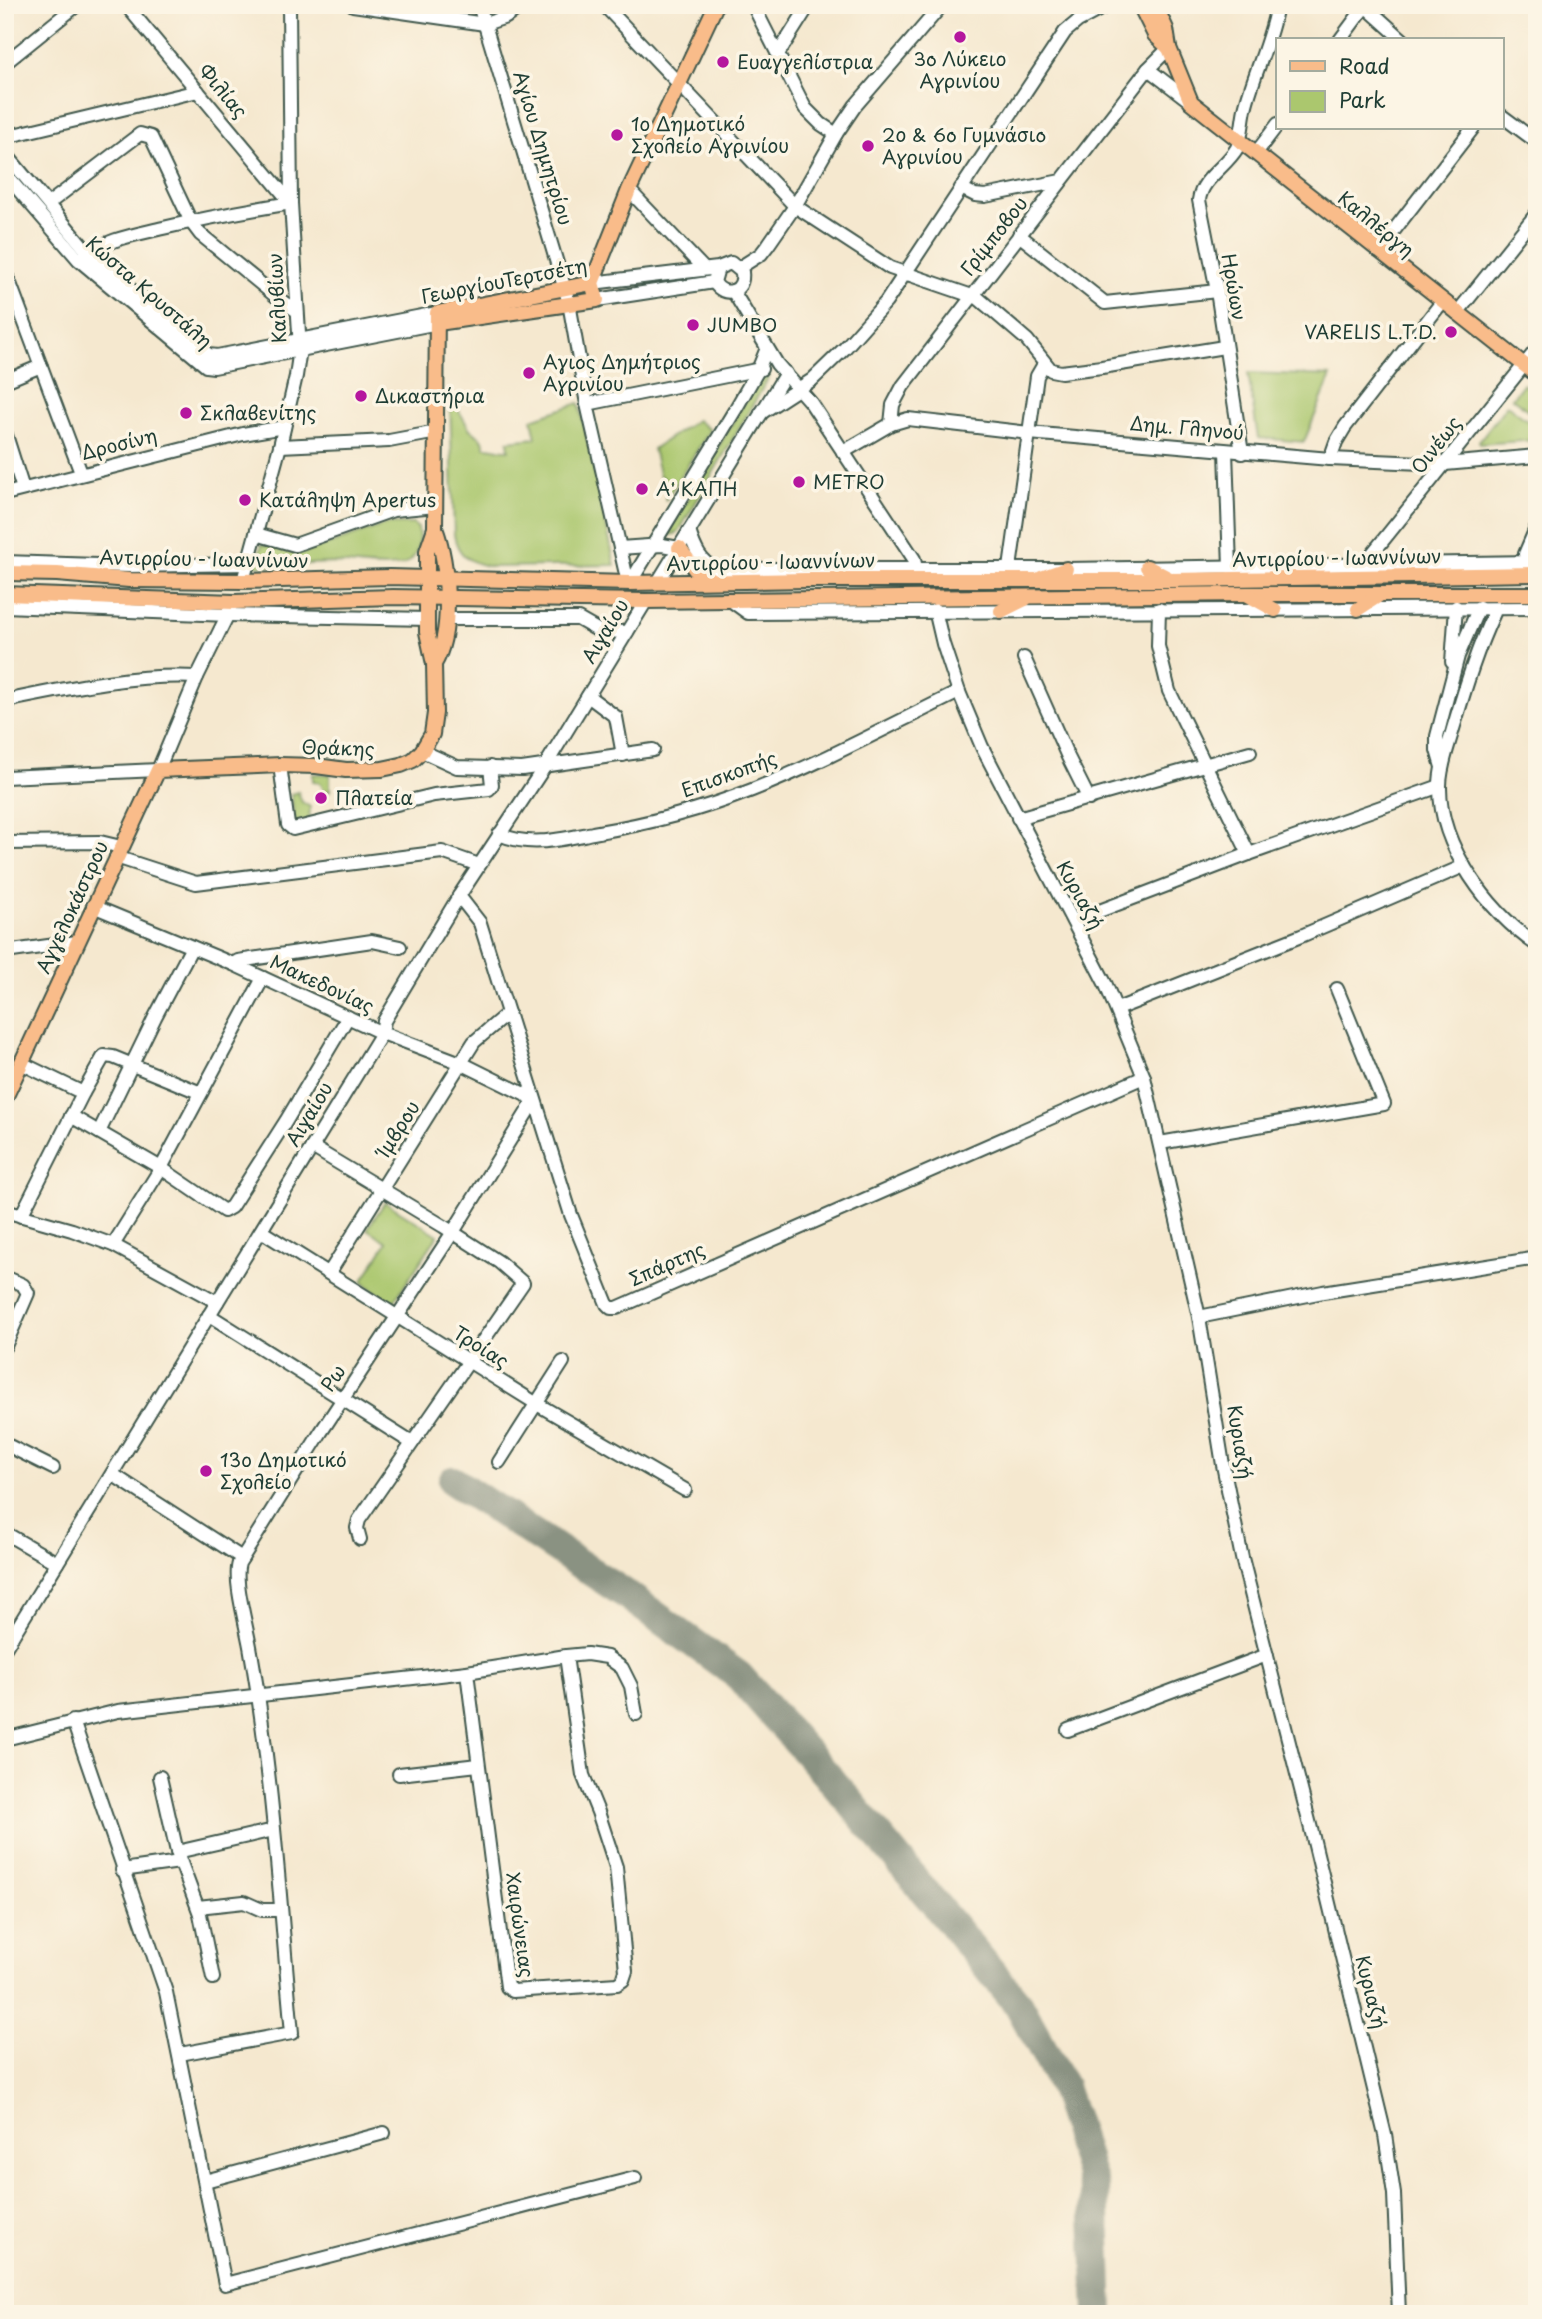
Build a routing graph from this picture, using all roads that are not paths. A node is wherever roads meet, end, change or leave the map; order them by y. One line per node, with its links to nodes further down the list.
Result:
1 (77, 5): 22 (street)
2 (126, 5): 25 (street, Φιλίας)
3 (289, 5): 40 (street, Καλυβίων)
4 (353, 5): 17 (street)
5 (479, 5): 17 (street, Αγίου Δημητρίου)
6 (522, 5): 17 (street)
7 (604, 5): 24 (street)
8 (716, 5): 24 (main road)
9 (753, 5): 21 (street)
10 (809, 5): 21 (street)
11 (942, 5): 30 (street)
12 (1108, 5): 38 (street)
13 (1140, 5): 20 (main road)
14 (1155, 5): 20 (main road)
15 (1277, 5): 32 (street)
16 (1365, 6): 18 (street); 19 (street)
17 (485, 24): 58 (street, Αγίου Δημητρίου)
18 (1341, 38)
19 (1401, 38)
20 (1169, 48): 23 (street, Γρίμποβου); 26 (main road)
21 (778, 54): 30 (street)
22 (5, 63)
23 (1148, 69): 26 (street); 37 (street, Γρίμποβου)
24 (679, 83): 39 (main road); 42 (street)
25 (198, 91): 31 (street); 40 (street, Φιλίας)
26 (1191, 102): 32 (main road, Καλλέργη)
27 (1504, 117): 33 (street)
28 (1276, 127): 35 (street)
29 (1472, 130): 46 (street)
30 (836, 134): 42 (street)
31 (5, 137)
32 (1240, 141): 35 (main road, Καλλέργη); 55 (street, Ηρώων)
33 (1537, 142)
34 (5, 153): 41 (street, Κώστα Κρυστάλη)
35 (1256, 153): 46 (main road, Καλλέργη)
36 (5, 174): 47 (street, Κώστα Κρυστάλη)
37 (1061, 181): 38 (street); 45 (street, Γρίμποβου)
38 (961, 188): 52 (street)
39 (629, 190): 50 (street); 54 (main road)
40 (291, 203): 44 (street); 61 (street, Καλυβίων)
41 (48, 204): 44 (street); 47 (street, Κώστα Κρυστάλη)
42 (795, 206): 49 (street); 52 (street)
43 (1537, 213): 62 (street)
44 (191, 222): 47 (street); 61 (street)
45 (1019, 235): 55 (street); 57 (street, Γρίμποβου)
46 (1378, 251): 60 (main road, Καλλέργη)
47 (83, 256): 64 (street, Κώστα Κρυστάλη)
48 (718, 268): 49 (street); 50 (street, ΓεωργίουΤερτσέτη); 53 (street)
49 (739, 268): 56 (street)
50 (704, 269): 54 (street, ΓεωργίουΤερτσέτη)
51 (5, 270): 70 (street)
52 (906, 274): 57 (street); 75 (street)
53 (714, 282): 56 (street); 59 (street, ΓεωργίουΤερτσέτη)
54 (592, 283): 58 (main road, ΓεωργίουΤερτσέτη); 59 (main road)
55 (1217, 290): 66 (street, Ηρώων)
56 (733, 291): 65 (street)
57 (972, 295): 68 (street); 78 (street, Γρίμποβου)
58 (567, 296): 59 (main road, ΓεωργίουΤερτσέτη); 63 (main road, ΓεωργίουΤερτσέτη); 76 (street, Αγίου Δημητρίου)
59 (597, 300)
60 (1442, 302): 62 (main road, Καλλέργη); 88 (street)
61 (297, 311): 64 (street, Καλυβίων)
62 (1457, 313): 69 (main road, Καλλέργη)
63 (438, 318): 64 (street, ΓεωργίουΤερτσέτη); 81 (main road)
64 (299, 344): 79 (street, Καλυβίων)
65 (767, 348): 71 (street); 72 (street)
66 (1224, 348): 68 (street); 86 (street, Ηρώων)
67 (1537, 349): 69 (street, Οινέως)
68 (1044, 363): 82 (street)
69 (1524, 365): 73 (main road, Καλλέργη); 89 (street, Οινέως)
70 (41, 366): 74 (street); 90 (street)
71 (781, 369): 72 (street); 75 (street); 77 (street)
72 (758, 370): 76 (street); 98 (street)
73 (1537, 376)
74 (5, 381)
75 (800, 390): 77 (street); 85 (street)
76 (587, 404): 99 (street, Αγίου Δημητρίου)
77 (761, 413): 96 (street)
78 (891, 424): 82 (street, Δημ. Γληνού); 85 (street, Δημ. Γληνού)
79 (284, 427): 83 (street, Καλυβίων); 90 (street, Δροσίνη)
80 (5, 432): 91 (street)
81 (437, 432): 83 (street); 93 (main road)
82 (1029, 433): 84 (street, Δημ. Γληνού); 108 (street)
83 (280, 446): 97 (street, Καλυβίων)
84 (1226, 451): 86 (street, Δημ. Γληνού); 106 (street)
85 (843, 452): 109 (street)
86 (1242, 453): 88 (street, Δημ. Γληνού)
87 (1537, 456): 89 (street, Δημ. Γληνού)
88 (1330, 459): 89 (street, Δημ. Γληνού)
89 (1446, 464): 105 (street, Οινέως)
90 (81, 474): 91 (street, Δροσίνη)
91 (23, 489): 92 (street, Δροσίνη)
92 (5, 494)
93 (436, 506): 95 (main road); 97 (street)
94 (1537, 526): 101 (street)
95 (435, 527): 114 (main road); 115 (main road)
96 (689, 531): 100 (street); 109 (street)
97 (257, 534): 104 (street, Καλυβίων)
98 (654, 545): 99 (street); 100 (street); 121 (street)
99 (620, 548): 121 (street, Αγίου Δημητρίου)
100 (678, 548): 118 (main road); 120 (street)
101 (1525, 554)
102 (5, 562): 112 (street)
103 (1537, 562): 105 (street)
104 (249, 564): 112 (street); 117 (street, Καλυβίων)
105 (1364, 564): 106 (street)
106 (1230, 566): 107 (street)
107 (1147, 567): 110 (street); 116 (main road)
108 (1010, 568): 109 (street); 110 (street)
109 (916, 569)
110 (1066, 569): 119 (main road)
111 (5, 573): 112 (main road, Αντιρρίου - Ιωαννίνων)
112 (129, 573): 117 (main road, Αντιρρίου - Ιωαννίνων)
113 (1537, 574): 116 (main road, Αντιρρίου - Ιωαννίνων)
114 (428, 578): 115 (main road, Αντιρρίου - Ιωαννίνων); 117 (main road, Αντιρρίου - Ιωαννίνων); 128 (main road)
115 (445, 579): 121 (main road, Αντιρρίου - Ιωαννίνων); 126 (main road)
116 (1171, 580): 119 (main road, Αντιρρίου - Ιωαννίνων)
117 (243, 581)
118 (720, 581): 119 (main road, Αντιρρίου - Ιωαννίνων); 120 (main road, Αντιρρίου - Ιωαννίνων)
119 (1034, 581)
120 (657, 582): 121 (main road, Αντιρρίου - Ιωαννίνων)
121 (629, 583)
122 (5, 594): 134 (main road, Αντιρρίου - Ιωαννίνων)
123 (1247, 594): 124 (main road, Αντιρρίου - Ιωαννίνων); 127 (main road, Αντιρρίου - Ιωαννίνων); 139 (main road)
124 (1381, 594): 125 (main road, Αντιρρίου - Ιωαννίνων); 136 (main road)
125 (1537, 594)
126 (446, 597): 128 (main road, Αντιρρίου - Ιωαννίνων); 130 (main road, Αντιρρίου - Ιωαννίνων); 142 (main road)
127 (1030, 597): 129 (main road, Αντιρρίου - Ιωαννίνων); 140 (main road)
128 (429, 598): 134 (main road, Αντιρρίου - Ιωαννίνων); 143 (main road)
129 (730, 600): 130 (main road, Αντιρρίου - Ιωαννίνων); 137 (street)
130 (646, 601): 144 (street, Αιγαίου)
131 (5, 606): 134 (street)
132 (1456, 607): 133 (street); 136 (street); 148 (street)
133 (1479, 607): 135 (street); 148 (street)
134 (231, 608): 143 (street); 147 (street)
135 (1537, 608)
136 (1357, 609): 139 (street)
137 (935, 610): 140 (street); 149 (street, Κυριαζή)
138 (1159, 610): 139 (street); 140 (street); 157 (street)
139 (1275, 610)
140 (1001, 611)
141 (1494, 613): 160 (street)
142 (446, 619): 144 (street); 146 (main road)
143 (428, 620): 146 (main road)
144 (626, 632): 150 (street, Αιγαίου)
145 (1024, 658): 164 (street)
146 (434, 664): 153 (main road)
147 (197, 677): 151 (street); 161 (street)
148 (1451, 678): 160 (street)
149 (959, 692): 165 (street, Κυριαζή); 166 (street, Επισκοπής)
150 (588, 696): 155 (street); 158 (street, Αιγαίου)
151 (5, 701)
152 (653, 750): 155 (street)
153 (422, 751): 156 (main road, Θράκης); 159 (street)
154 (1250, 752): 157 (street)
155 (624, 755): 158 (street)
156 (280, 765): 159 (street); 161 (main road, Θράκης)
157 (1205, 765): 164 (street); 169 (street)
158 (545, 766): 159 (street); 166 (street, Αιγαίου)
159 (490, 767)
160 (1442, 767): 163 (street)
161 (158, 770): 162 (street); 168 (main road, Αγγελοκάστρου)
162 (5, 777)
163 (1440, 786): 169 (street); 171 (street)
164 (1089, 799): 165 (street)
165 (1018, 818): 174 (street, Κυριαζή)
166 (499, 834): 170 (street, Αιγαίου)
167 (5, 843): 168 (street)
168 (118, 852): 170 (street); 173 (main road, Αγγελοκάστρου)
169 (1249, 854): 174 (street)
170 (479, 864): 172 (street, Αιγαίου)
171 (1464, 866): 176 (street); 183 (street)
172 (459, 896): 184 (street, Σπάρτης); 186 (street, Αιγαίου)
173 (93, 906): 175 (main road, Αγγελοκάστρου); 177 (street, Μακεδονίας)
174 (1073, 921): 183 (street, Κυριαζή)
175 (77, 942): 179 (street); 187 (main road, Αγγελοκάστρου)
176 (1537, 945)
177 (192, 947): 180 (street, Μακεδονίας); 189 (street)
178 (400, 947): 180 (street)
179 (5, 952)
180 (233, 964): 181 (street, Μακεδονίας)
181 (263, 978): 185 (street, Μακεδονίας); 192 (street)
182 (1337, 989): 197 (street)
183 (1117, 1009): 190 (street, Κυριαζή)
184 (508, 1013): 188 (street, Ίμβρου); 194 (street, Σπάρτης)
185 (348, 1017): 186 (street, Μακεδονίας); 199 (street)
186 (382, 1033): 188 (street, Μακεδονίας); 198 (street, Αιγαίου)
187 (21, 1063): 191 (street); 193 (main road, Αγγελοκάστρου)
188 (461, 1063): 194 (street, Μακεδονίας); 200 (street, Ίμβρου)
189 (133, 1066): 191 (street); 192 (street); 196 (street)
190 (1144, 1077): 194 (street, Σπάρτης); 197 (street, Κυριαζή)
191 (83, 1093): 195 (street)
192 (201, 1093): 199 (street)
193 (5, 1098)
194 (534, 1100): 204 (street, Ρω)
195 (71, 1116): 196 (street); 202 (street)
196 (99, 1132): 199 (street)
197 (1160, 1143): 211 (street, Κυριαζή)
198 (312, 1147): 200 (street); 203 (street, Αιγαίου)
199 (162, 1168): 205 (street)
200 (383, 1190): 204 (street); 207 (street, Ίμβρου)
201 (5, 1211): 202 (street)
202 (21, 1216): 205 (street)
203 (261, 1231): 207 (street, Τροίας); 209 (street, Αιγαίου)
204 (453, 1232): 212 (street, Ρω); 215 (street)
205 (113, 1245): 209 (street)
206 (1537, 1258): 211 (street)
207 (329, 1273): 212 (street, Τροίας)
208 (5, 1277): 213 (street)
209 (217, 1302): 210 (street, Αιγαίου)
210 (209, 1315): 216 (street); 222 (street, Αιγαίου)
211 (1199, 1317): 229 (street, Κυριαζή)
212 (397, 1318): 215 (street, Τροίας); 216 (street, Ρω)
213 (5, 1346)
214 (562, 1362): 217 (street)
215 (469, 1363): 217 (street, Τροίας); 218 (street)
216 (343, 1399): 218 (street); 226 (street, Ρω)
217 (537, 1404): 220 (street); 223 (street, Τροίας)
218 (412, 1443): 225 (street)
219 (5, 1444): 221 (street)
220 (499, 1462)
221 (53, 1468)
222 (112, 1474): 226 (street); 227 (street, Αιγαίου)
223 (685, 1490)
224 (5, 1533): 227 (street)
225 (360, 1539)
226 (242, 1558): 232 (street, Ρω)
227 (57, 1563): 228 (street, Αιγαίου)
228 (5, 1648)
229 (1267, 1655): 235 (street); 250 (street, Κυριαζή)
230 (566, 1656): 231 (street); 233 (street); 237 (street, Χαιρώνειας)
231 (467, 1672): 232 (street); 237 (street, Χαιρώνειας)
232 (258, 1697): 234 (street); 240 (street, Ρω)
233 (636, 1714)
234 (73, 1721): 236 (street); 242 (street)
235 (1068, 1730)
236 (5, 1739)
237 (478, 1765): 238 (street)
238 (399, 1774)
239 (160, 1777): 241 (street)
240 (274, 1830): 241 (street); 244 (street, Ρω)
241 (178, 1857): 242 (street); 243 (street)
242 (122, 1870): 246 (street)
243 (198, 1907): 244 (street); 245 (street)
244 (281, 1910): 246 (street, Ρω)
245 (212, 1978)
246 (180, 2054): 249 (street)
247 (384, 2133): 249 (street)
248 (635, 2178): 249 (street)
249 (205, 2181)
250 (1399, 2314)

